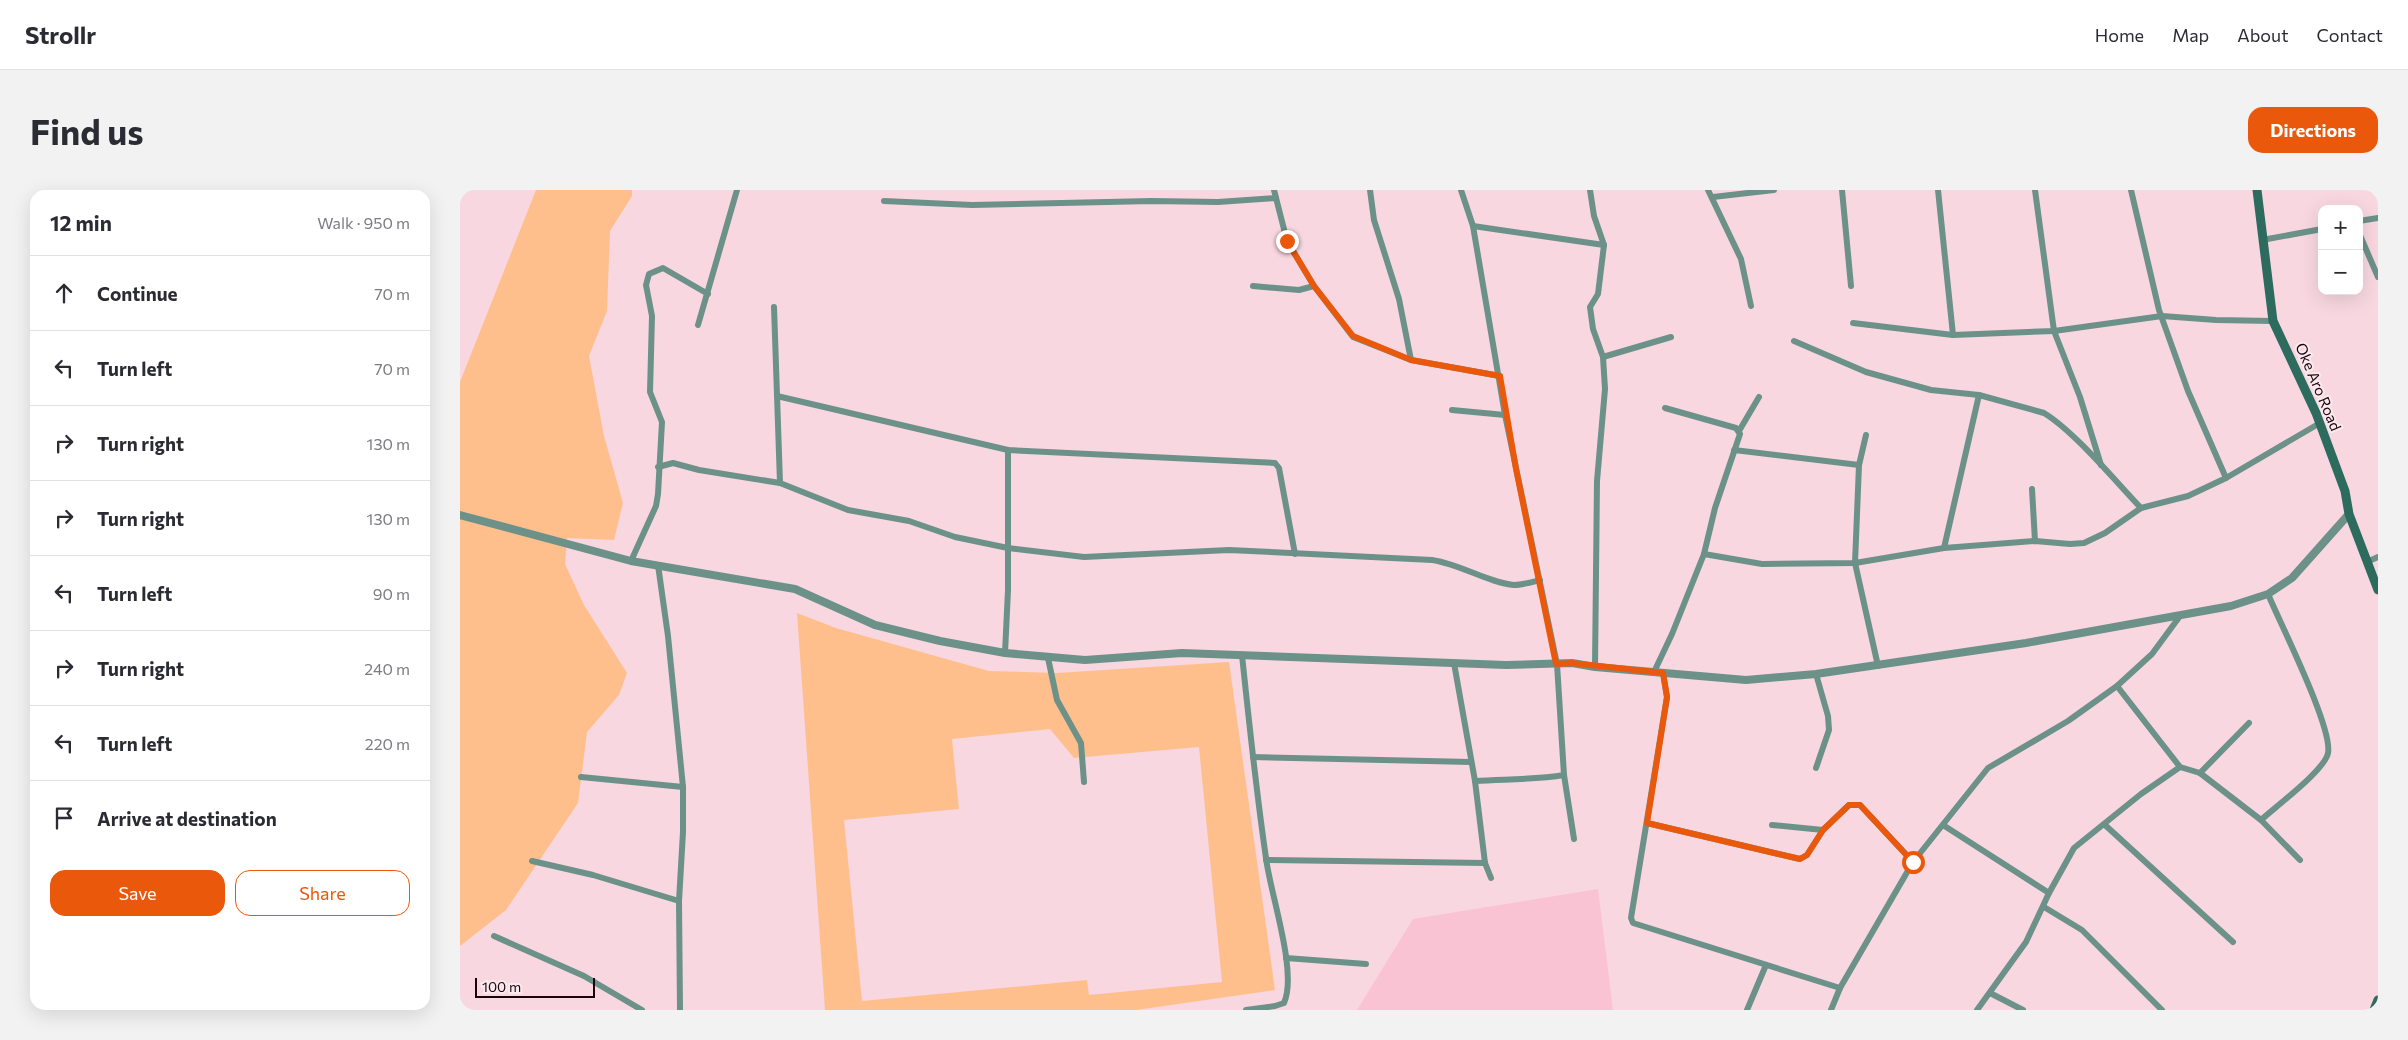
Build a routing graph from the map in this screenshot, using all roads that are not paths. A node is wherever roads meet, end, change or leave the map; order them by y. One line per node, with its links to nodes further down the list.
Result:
1 (737, 190): 28 (street)
2 (1274, 190): 14 (street)
3 (1370, 190): 40 (street)
4 (1461, 190): 18 (street)
5 (1590, 190): 22 (street)
6 (1708, 190): 13 (street)
7 (1774, 190): 13 (street)
8 (1842, 190): 27 (street)
9 (1938, 190): 36 (street)
10 (2035, 190): 35 (street)
11 (2131, 190): 31 (street)
12 (2257, 190): 20 (main road, Oke Aro Road)
13 (1713, 197): 29 (street)
14 (1276, 198): 15 (street); 26 (street)
15 (884, 201)
16 (2378, 218): 17 (street)
17 (2363, 220)
18 (1473, 226): 22 (street); 41 (street)
19 (2318, 229): 20 (street)
20 (2262, 240): 32 (main road, Oke Aro Road)
21 (2363, 240): 23 (street)
22 (1604, 245): 39 (street)
23 (2375, 262): 24 (street)
24 (2378, 277)
25 (1253, 286): 26 (street)
26 (1314, 286): 40 (street)
27 (1851, 286)
28 (708, 294): 34 (street); 55 (street)
29 (1751, 306)
30 (774, 307): 43 (street)
31 (2162, 316): 32 (street); 35 (street); 56 (street)
32 (2273, 321): 48 (main road, Oke Aro Road)
33 (1853, 323): 36 (street)
34 (698, 325)
35 (2054, 331): 36 (street); 54 (street)
36 (1953, 335)
37 (1670, 336): 39 (street)
38 (1794, 341): 42 (street)
39 (1604, 356): 82 (street)
40 (1411, 360): 41 (street)
41 (1500, 376): 47 (street)
42 (1979, 395): 54 (street); 64 (street)
43 (777, 396): 51 (street); 57 (street)
44 (1759, 397): 49 (street)
45 (1665, 408): 49 (street)
46 (1452, 410): 47 (street)
47 (1505, 415): 72 (street)
48 (2320, 423): 56 (street); 60 (main road, Oke Aro Road)
49 (1739, 431): 52 (street)
50 (1866, 435): 53 (street)
51 (1008, 450): 63 (street); 65 (street)
52 (1734, 450): 53 (street); 66 (street)
53 (1859, 465): 70 (street)
54 (2102, 466): 59 (street)
55 (658, 467): 57 (street); 68 (street)
56 (2226, 478): 59 (street)
57 (780, 483): 63 (street)
58 (2032, 488): 62 (street)
59 (2141, 508): 62 (street)
60 (2348, 514): 69 (main road, Oke Aro Road); 74 (street)
61 (460, 515): 68 (street)
62 (2035, 541): 64 (street)
63 (1008, 548): 65 (street); 76 (street)
64 (1944, 548): 70 (street)
65 (1295, 554): 72 (street)
66 (1704, 554): 70 (street); 83 (street)
67 (2378, 557): 69 (street)
68 (631, 561): 71 (street)
69 (2368, 561): 73 (main road, Oke Aro Road)
70 (1855, 563): 81 (street)
71 (658, 565): 76 (street); 97 (street)
72 (1540, 580): 80 (street)
73 (2378, 590)
74 (2268, 594): 75 (street); 98 (street)
75 (2180, 616): 81 (street); 86 (street)
76 (1005, 652): 78 (street)
77 (1242, 654): 78 (street); 79 (street); 88 (street)
78 (1048, 658): 96 (street)
79 (1454, 663): 80 (street); 89 (street)
80 (1556, 664): 82 (street); 93 (street)
81 (1878, 666): 85 (street)
82 (1595, 667): 83 (street)
83 (1654, 672): 84 (street)
84 (1663, 673): 85 (street); 99 (street)
85 (1816, 674): 91 (street)
86 (2117, 686): 90 (street); 101 (street)
87 (2249, 723): 92 (street)
88 (1253, 757): 89 (street); 105 (street)
89 (1470, 762): 95 (street)
90 (2180, 767): 92 (street); 102 (street)
91 (1816, 768)
92 (2200, 773): 98 (street)
93 (1564, 776): 95 (street); 104 (street)
94 (580, 777): 97 (street)
95 (1475, 781): 109 (street)
96 (1084, 782)
97 (682, 787): 112 (street)
98 (2261, 820): 106 (street)
99 (1647, 823): 103 (street); 118 (street)
100 (1772, 825): 103 (street)
101 (1943, 825): 108 (street); 111 (street)
102 (2105, 825): 111 (street); 115 (street)
103 (1823, 830): 108 (street)
104 (1574, 838)
105 (1266, 860): 109 (street); 116 (street)
106 (2300, 860)
107 (532, 861): 112 (street)
108 (1913, 862): 119 (street)
109 (1485, 863): 110 (street)
110 (1491, 878)
111 (2049, 893): 113 (street)
112 (679, 901): 123 (street)
113 (2044, 907): 120 (street); 129 (street)
114 (494, 936): 122 (street)
115 (2233, 942)
116 (1286, 958): 117 (street); 124 (street)
117 (1366, 964)
118 (1766, 965): 119 (street); 125 (street)
119 (1840, 988): 126 (street)
120 (1990, 993): 127 (street); 128 (street)
121 (2378, 1000): 130 (main road)
122 (642, 1010)
123 (680, 1010)
124 (1247, 1010)
125 (1747, 1010)
126 (1830, 1010)
127 (1977, 1010)
128 (2023, 1010)
129 (2162, 1010)
130 (2374, 1010)

